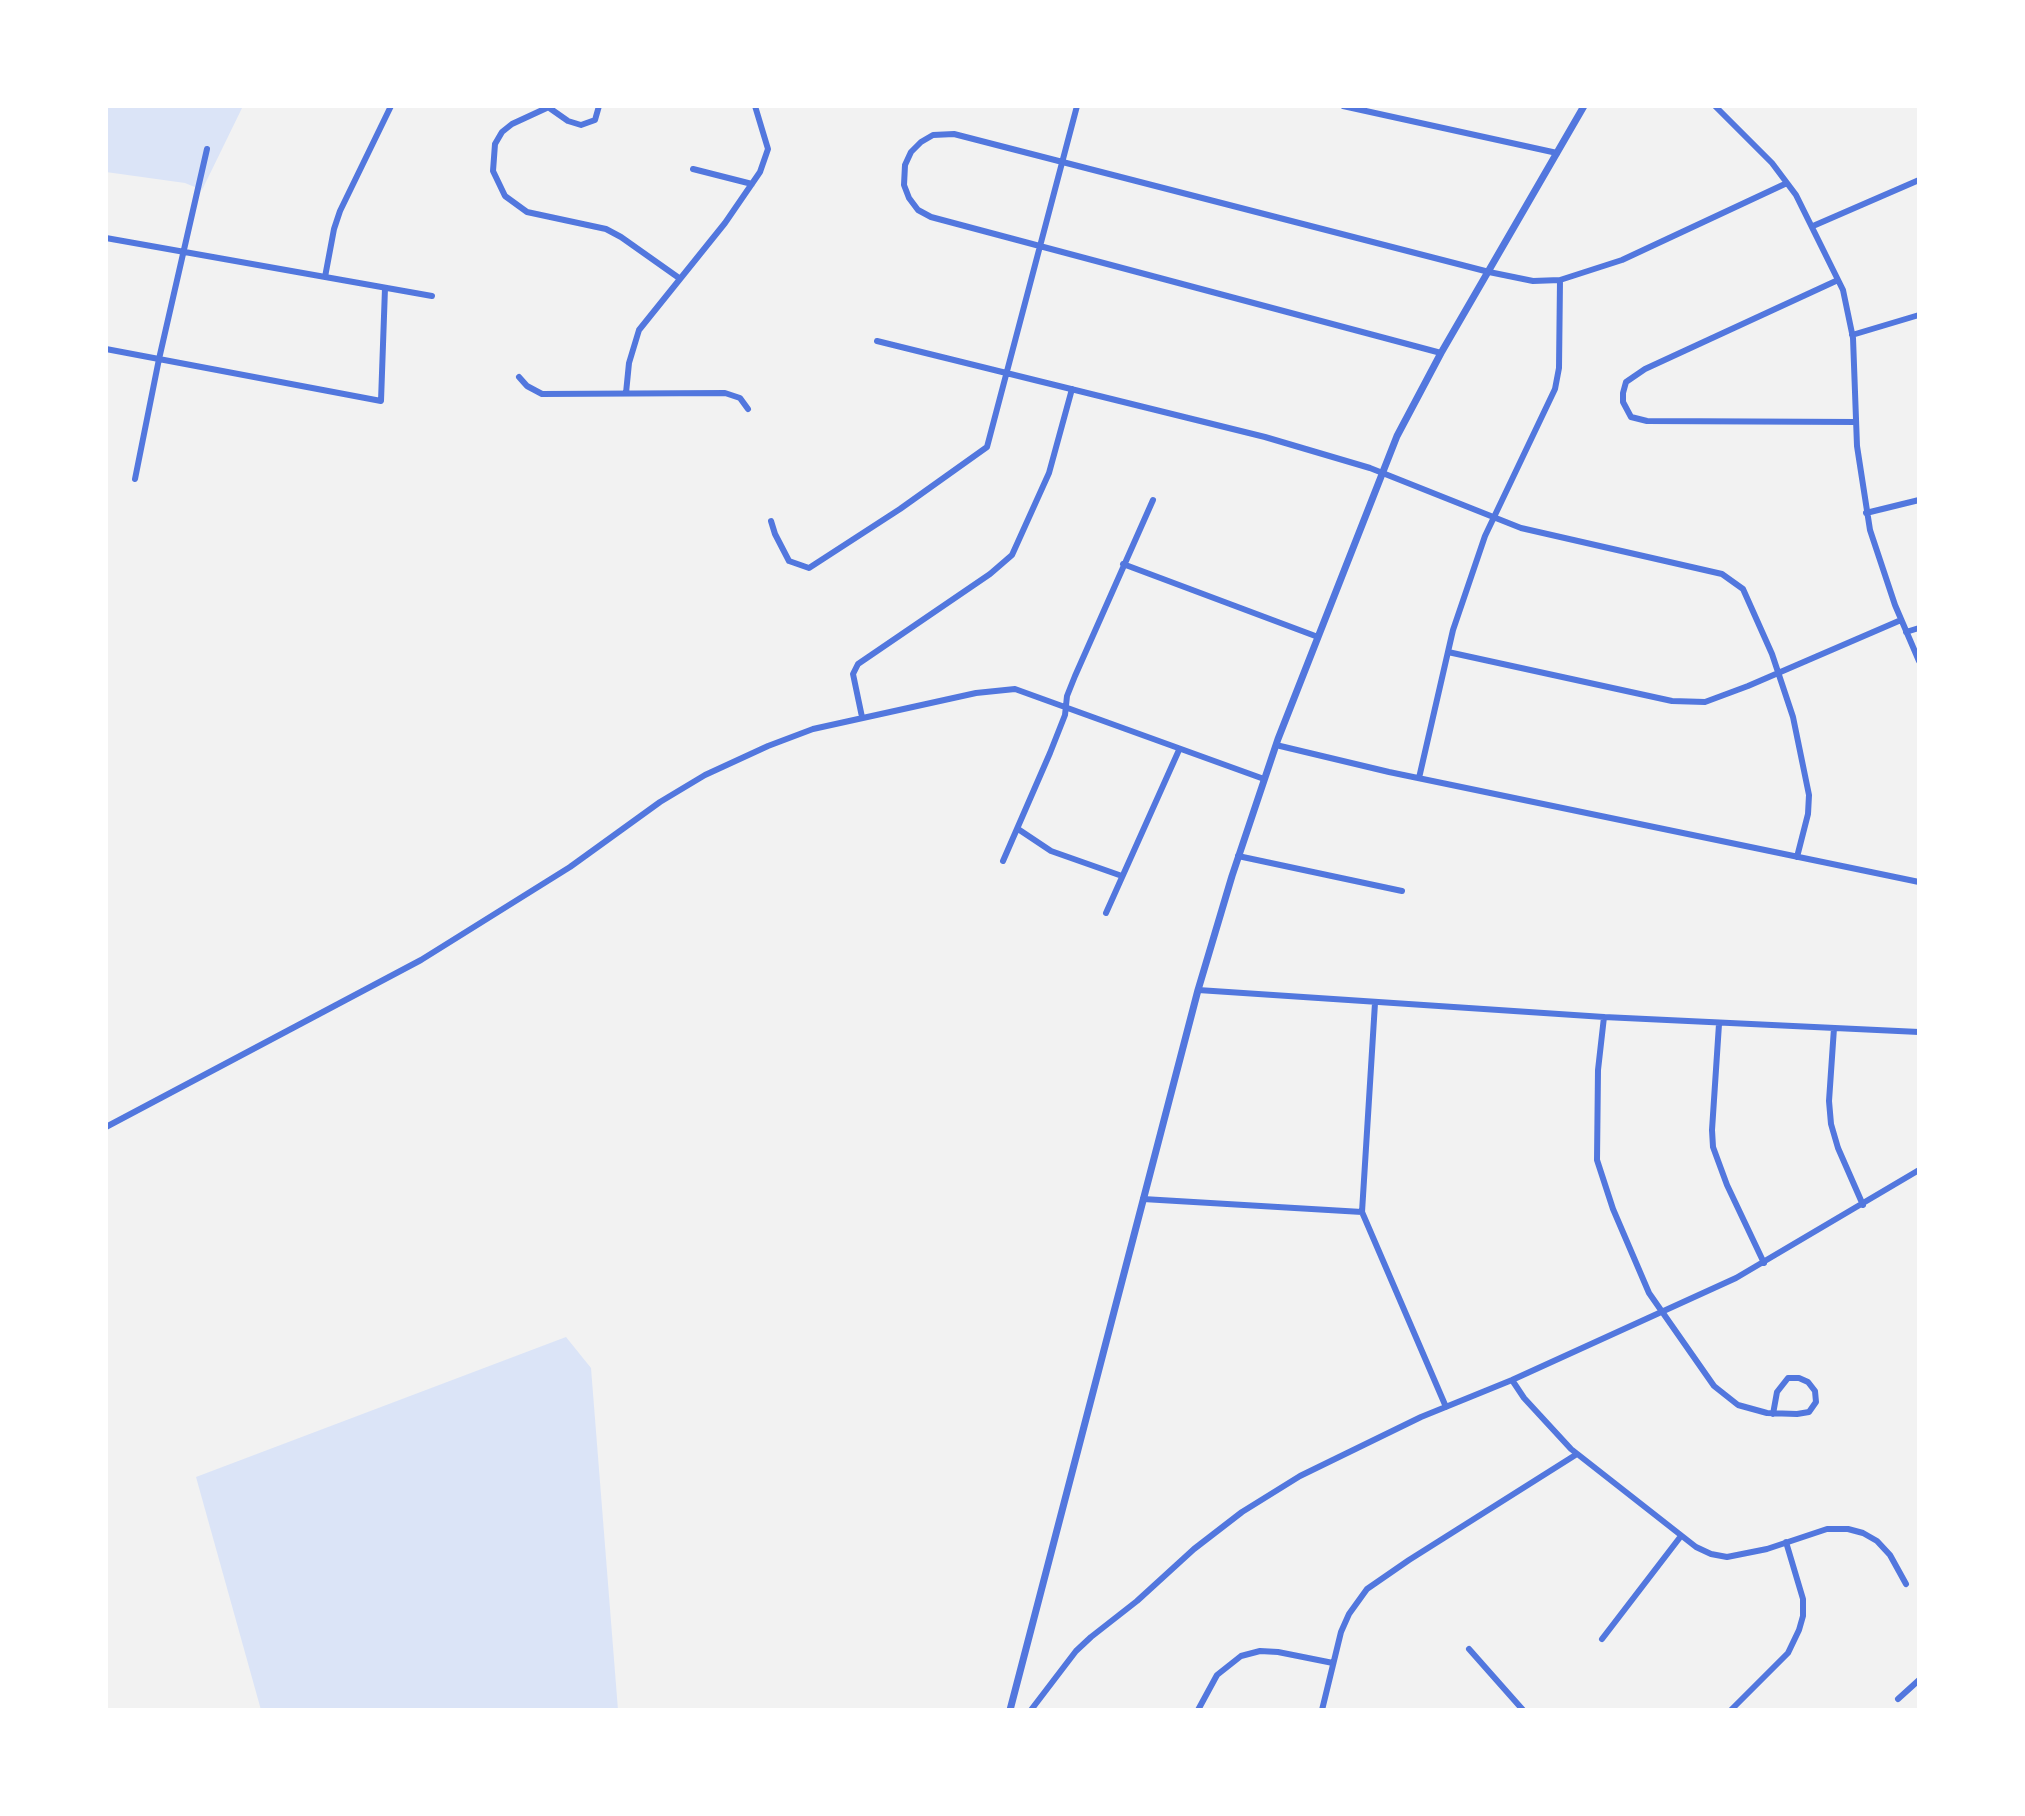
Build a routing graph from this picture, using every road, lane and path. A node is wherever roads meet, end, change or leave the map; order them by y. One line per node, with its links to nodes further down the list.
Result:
1 (391, 106): 23 (street)
2 (599, 106): 9 (street)
3 (755, 106): 17 (street)
4 (1077, 106): 13 (street)
5 (1343, 106): 10 (street)
6 (1396, 106): 10 (street)
7 (1584, 106): 12 (street)
8 (1715, 106): 16 (street)
9 (550, 107): 24 (street)
10 (1393, 117): 12 (street)
11 (207, 149): 21 (street)
12 (1557, 153): 22 (street)
13 (1062, 160): 20 (street); 20 (street); 22 (street)
14 (693, 169): 17 (street)
15 (1919, 180): 18 (street)
16 (1787, 183): 18 (street); 25 (street)
17 (752, 184): 24 (street)
18 (1813, 226): 26 (street)
19 (106, 238): 21 (street)
20 (1041, 247): 33 (street); 35 (street)
21 (182, 252): 23 (street); 34 (street)
22 (1489, 272): 25 (street); 33 (street)
23 (325, 277): 27 (street)
24 (679, 278): 38 (street)
25 (1560, 280): 46 (street)
26 (1838, 280): 30 (street); 40 (street)
27 (385, 288): 28 (street); 34 (street)
28 (432, 296)
29 (1919, 315): 30 (street)
30 (1852, 335): 40 (street)
31 (877, 341): 35 (street)
32 (106, 349): 34 (street)
33 (1441, 353): 41 (street)
34 (159, 359): 42 (street)
35 (1007, 372): 37 (street); 47 (street)
36 (519, 377): 38 (street)
37 (1072, 389): 41 (street); 57 (street)
38 (626, 393): 39 (street)
39 (748, 409)
40 (1856, 422): 45 (street)
41 (1381, 473): 46 (street); 52 (street)
42 (135, 479)
43 (1153, 500): 48 (street)
44 (1919, 500): 45 (street)
45 (1866, 513): 49 (street)
46 (1493, 518): 53 (street); 55 (street)
47 (771, 521)
48 (1123, 564): 52 (street); 56 (street)
49 (1901, 620): 51 (street); 55 (street)
50 (1919, 628): 51 (street)
51 (1906, 632): 54 (street)
52 (1318, 637): 58 (street)
53 (1448, 652): 55 (street); 60 (street)
54 (1919, 661)
55 (1779, 672): 64 (street)
56 (1066, 706): 57 (street); 59 (street); 62 (street)
57 (862, 717): 76 (street)
58 (1276, 745): 60 (street); 61 (street)
59 (1179, 750): 61 (street); 66 (street)
60 (1419, 778): 64 (street)
61 (1264, 779): 63 (street)
62 (1018, 829): 65 (street); 66 (street)
63 (1238, 856): 68 (street); 70 (street)
64 (1797, 857): 67 (street)
65 (1003, 861)
66 (1122, 876): 69 (street)
67 (1919, 882)
68 (1402, 891)
69 (1106, 913)
70 (1198, 990): 71 (street); 78 (street)
71 (1375, 1003): 72 (street); 80 (street)
72 (1604, 1017): 73 (street); 82 (street)
73 (1719, 1024): 74 (street); 81 (street)
74 (1834, 1028): 75 (street); 79 (street)
75 (1919, 1032)
76 (106, 1127)
77 (1919, 1170): 79 (street)
78 (1143, 1199): 80 (street); 95 (street)
79 (1863, 1205): 81 (street)
80 (1362, 1212): 84 (street)
81 (1764, 1263): 82 (street)
82 (1664, 1312): 83 (street); 85 (street)
83 (1512, 1380): 84 (street); 86 (street)
84 (1446, 1407): 96 (street)
85 (1773, 1414): 85 (street)
86 (1577, 1454): 87 (street); 92 (street)
87 (1681, 1536): 88 (street); 90 (street)
88 (1786, 1542): 89 (street); 100 (street)
89 (1906, 1584)
90 (1602, 1639)
91 (1469, 1649): 99 (street)
92 (1333, 1663): 97 (street); 98 (street)
93 (1919, 1680): 94 (street)
94 (1898, 1699)
95 (1010, 1710)
96 (1031, 1710)
97 (1198, 1710)
98 (1322, 1710)
99 (1523, 1710)
100 (1731, 1710)

